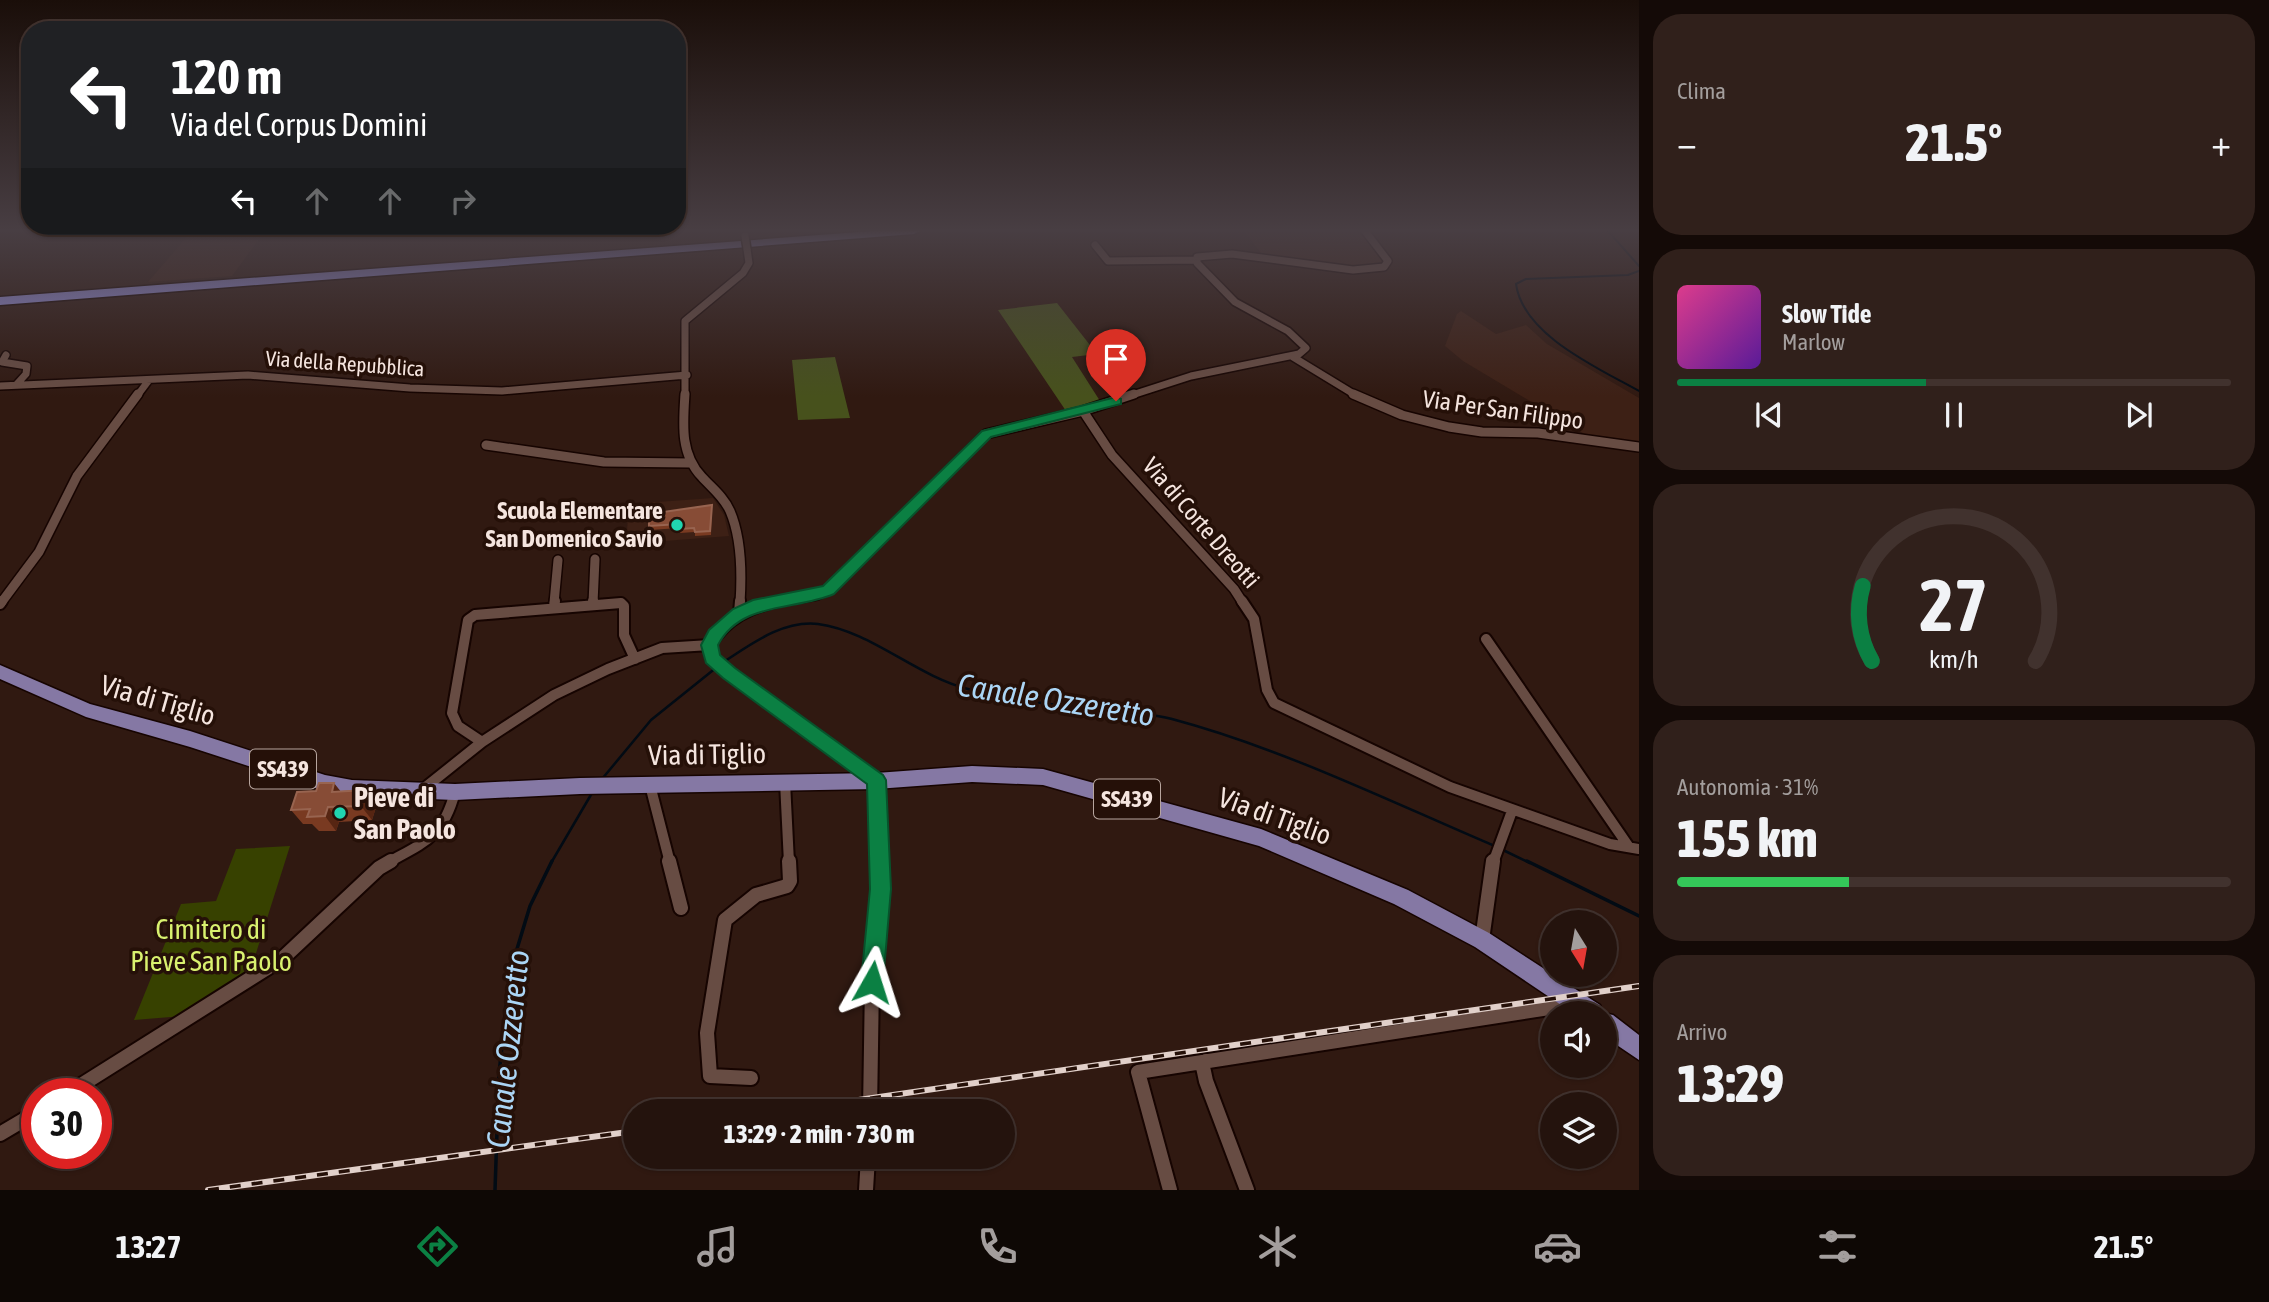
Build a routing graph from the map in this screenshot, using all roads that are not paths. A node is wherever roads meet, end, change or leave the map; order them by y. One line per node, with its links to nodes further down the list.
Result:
1 (158, 287): 5 (highway)
2 (168, 287): 5 (highway)
3 (726, 287): 8 (street, bridge)
4 (1221, 287): 7 (street)
5 (0, 299)
6 (6, 355): 10 (street)
7 (1293, 357): 12 (street); 14 (street, Via Per San Filippo)
8 (687, 375): 9 (street, Via della Repubblica); 15 (street)
9 (149, 380): 10 (street, Via della Repubblica); 18 (street)
10 (16, 385): 11 (street, Via della Repubblica)
11 (0, 386)
12 (1083, 411): 21 (street); 32 (street, Via di Corte Dreotti)
13 (486, 445): 15 (street)
14 (1639, 447)
15 (690, 463): 21 (street)
16 (595, 559): 19 (street)
17 (558, 560): 20 (street)
18 (0, 604)
19 (593, 605): 20 (street); 24 (street)
20 (554, 608): 26 (street)
21 (739, 613): 23 (street)
22 (1486, 639): 33 (street)
23 (710, 645): 24 (street); 27 (street)
24 (635, 659): 26 (street)
25 (0, 672): 30 (main road, Via di Tiglio / SS439)
26 (482, 742): 30 (street)
27 (876, 780): 28 (main road, Via di Tiglio / SS439); 35 (main road, Via di Tiglio / SS439); 43 (street)
28 (785, 782): 29 (main road, Via di Tiglio / SS439); 42 (street)
29 (650, 785): 31 (main road, Via di Tiglio / SS439); 34 (street)
30 (421, 791): 31 (main road, Via di Tiglio / SS439)
31 (455, 792): 41 (street)
32 (1512, 811): 33 (street); 35 (street)
33 (1634, 848)
34 (681, 908)
35 (1482, 940): 36 (main road, Via di Tiglio / SS439)
36 (1574, 1001)
37 (1540, 1014): 40 (street)
38 (1617, 1032): 39 (main road)
39 (1639, 1049)
40 (1206, 1060): 48 (street); 49 (street)
41 (92, 1078)
42 (751, 1078)
43 (870, 1099)
44 (21, 1122): 45 (street)
45 (0, 1134)
46 (867, 1169): 47 (street)
47 (866, 1190)
48 (1170, 1190)
49 (1247, 1190)

